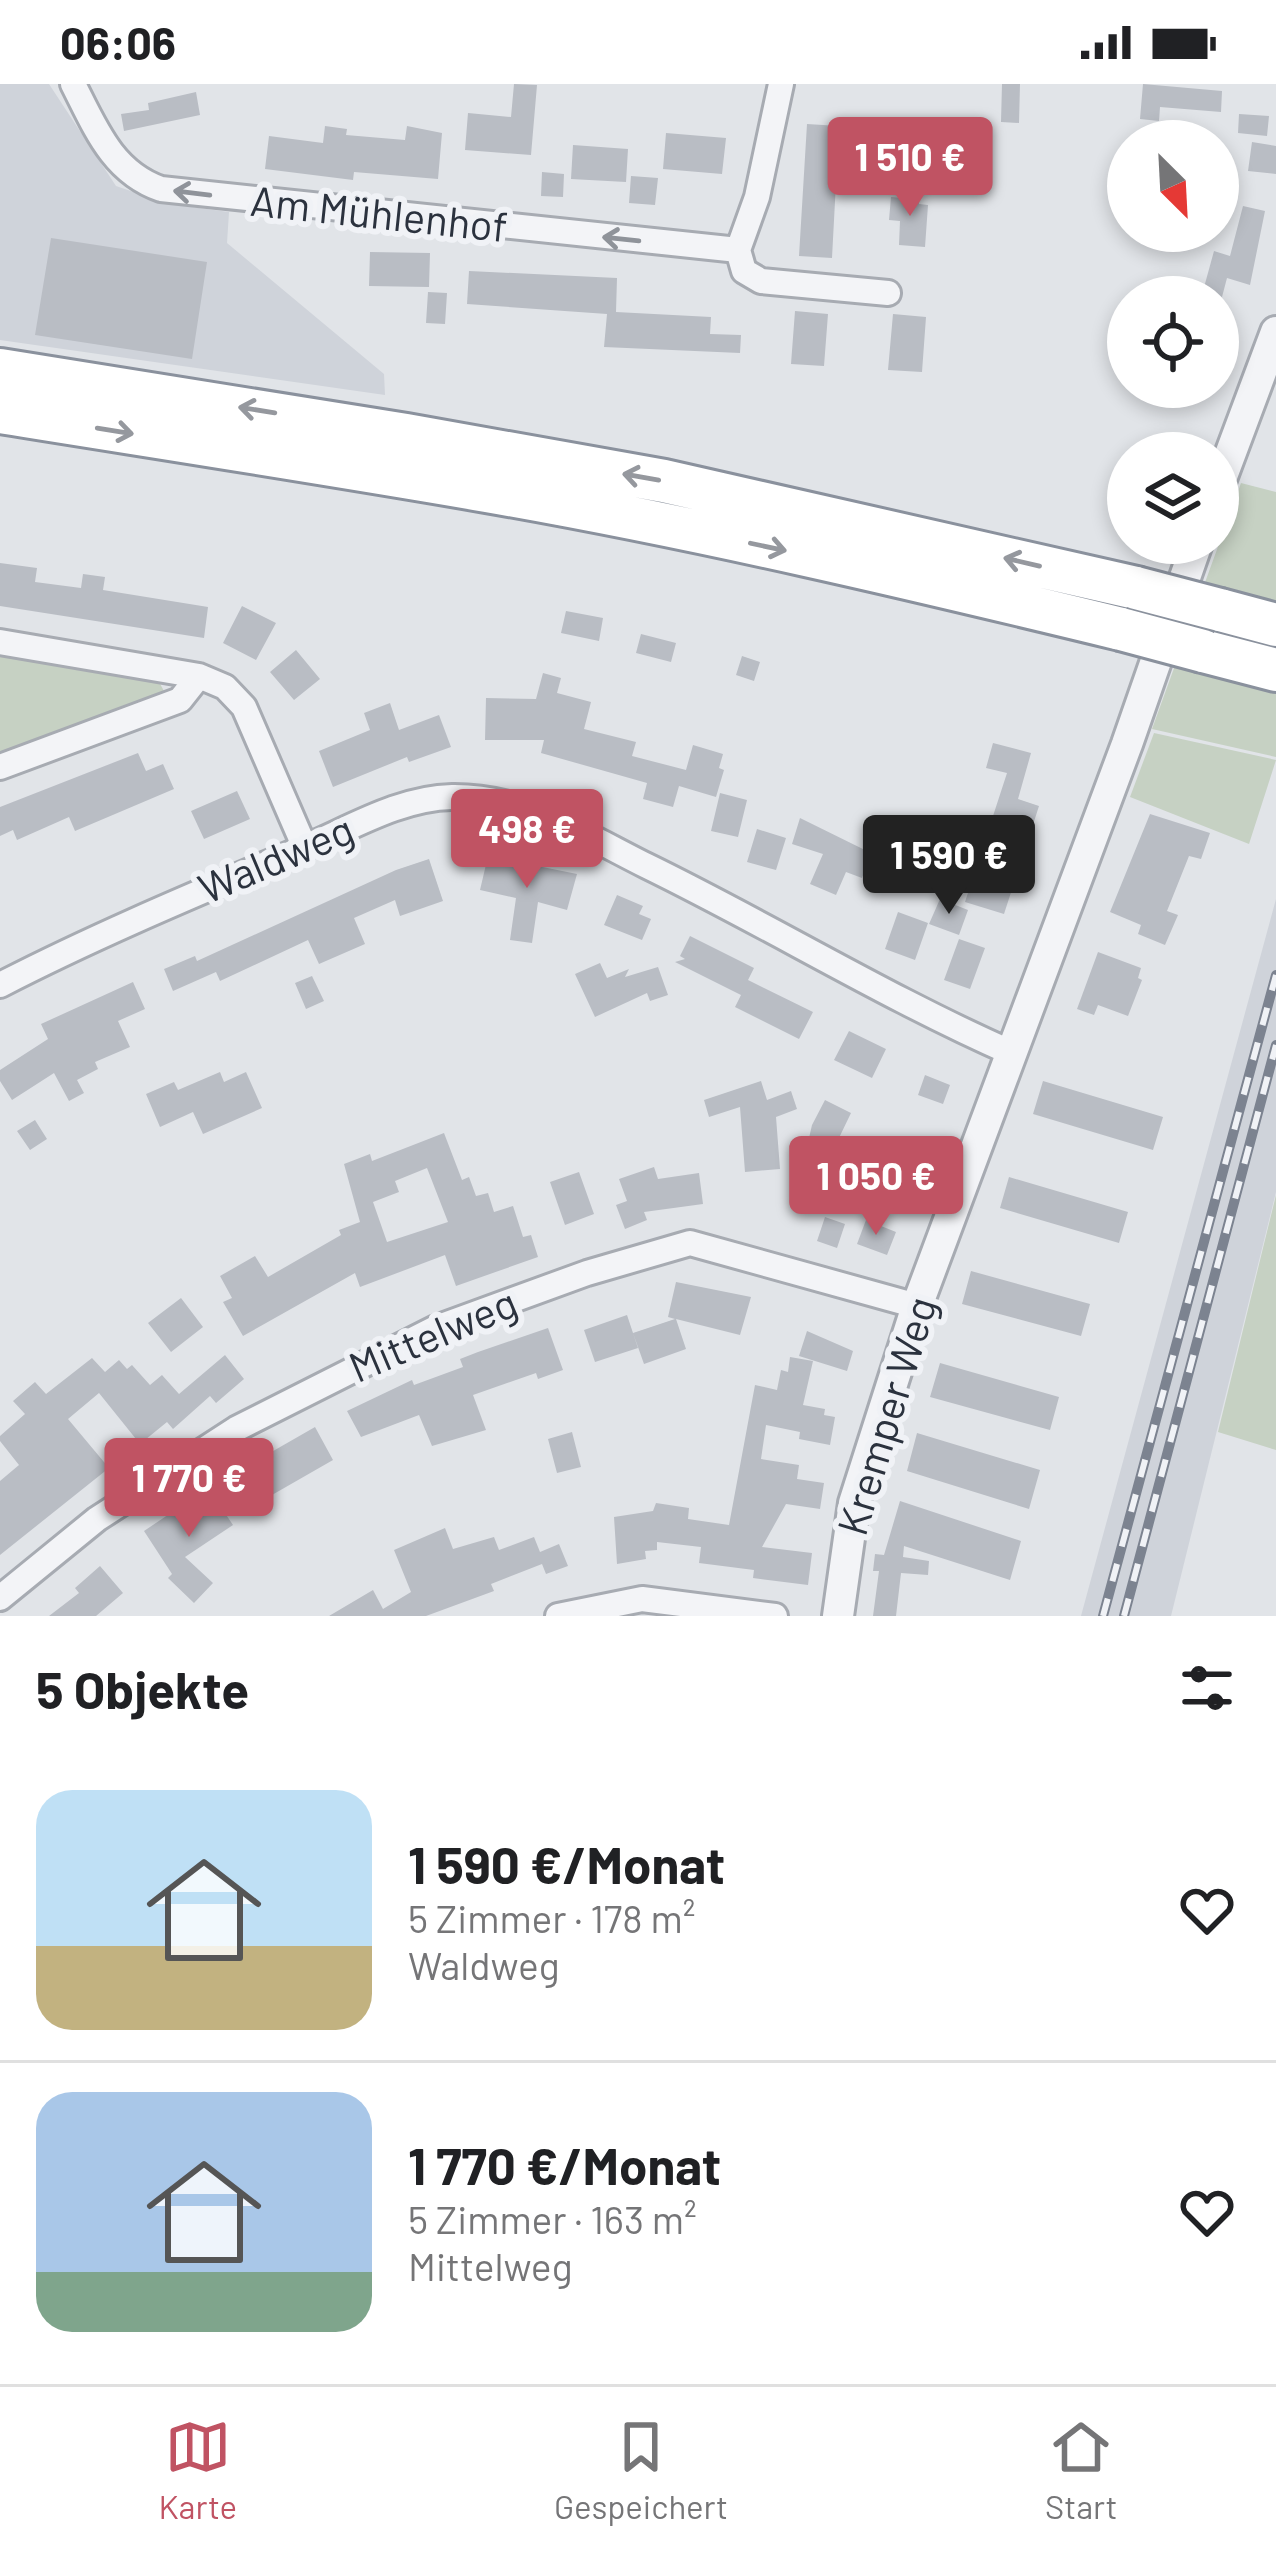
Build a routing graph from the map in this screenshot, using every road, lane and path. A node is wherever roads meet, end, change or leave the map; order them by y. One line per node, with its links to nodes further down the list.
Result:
1 (73, 84): 3 (street, Am Mühlenhof, one-way to 1)
2 (781, 84): 3 (street)
3 (738, 250): 4 (street)
4 (888, 293)
5 (1276, 332): 8 (street)
6 (0, 370): 10 (highway, one-way to 6, bridge)
7 (0, 412): 12 (highway, one-way to 12, bridge)
8 (1239, 432)
9 (1189, 564): 17 (street, Kremper Weg)
10 (1276, 625)
11 (0, 642): 13 (street)
12 (1276, 670)
13 (199, 676): 14 (street); 15 (street)
14 (0, 767)
15 (305, 848): 16 (street, Waldweg); 17 (street, Waldweg)
16 (0, 985)
17 (1012, 1053): 18 (street, Kremper Weg)
18 (917, 1306): 19 (street, Mittelweg); 22 (street, Kremper Weg)
19 (0, 1598)
20 (559, 1616): 21 (street)
21 (775, 1616)
22 (838, 1616)

